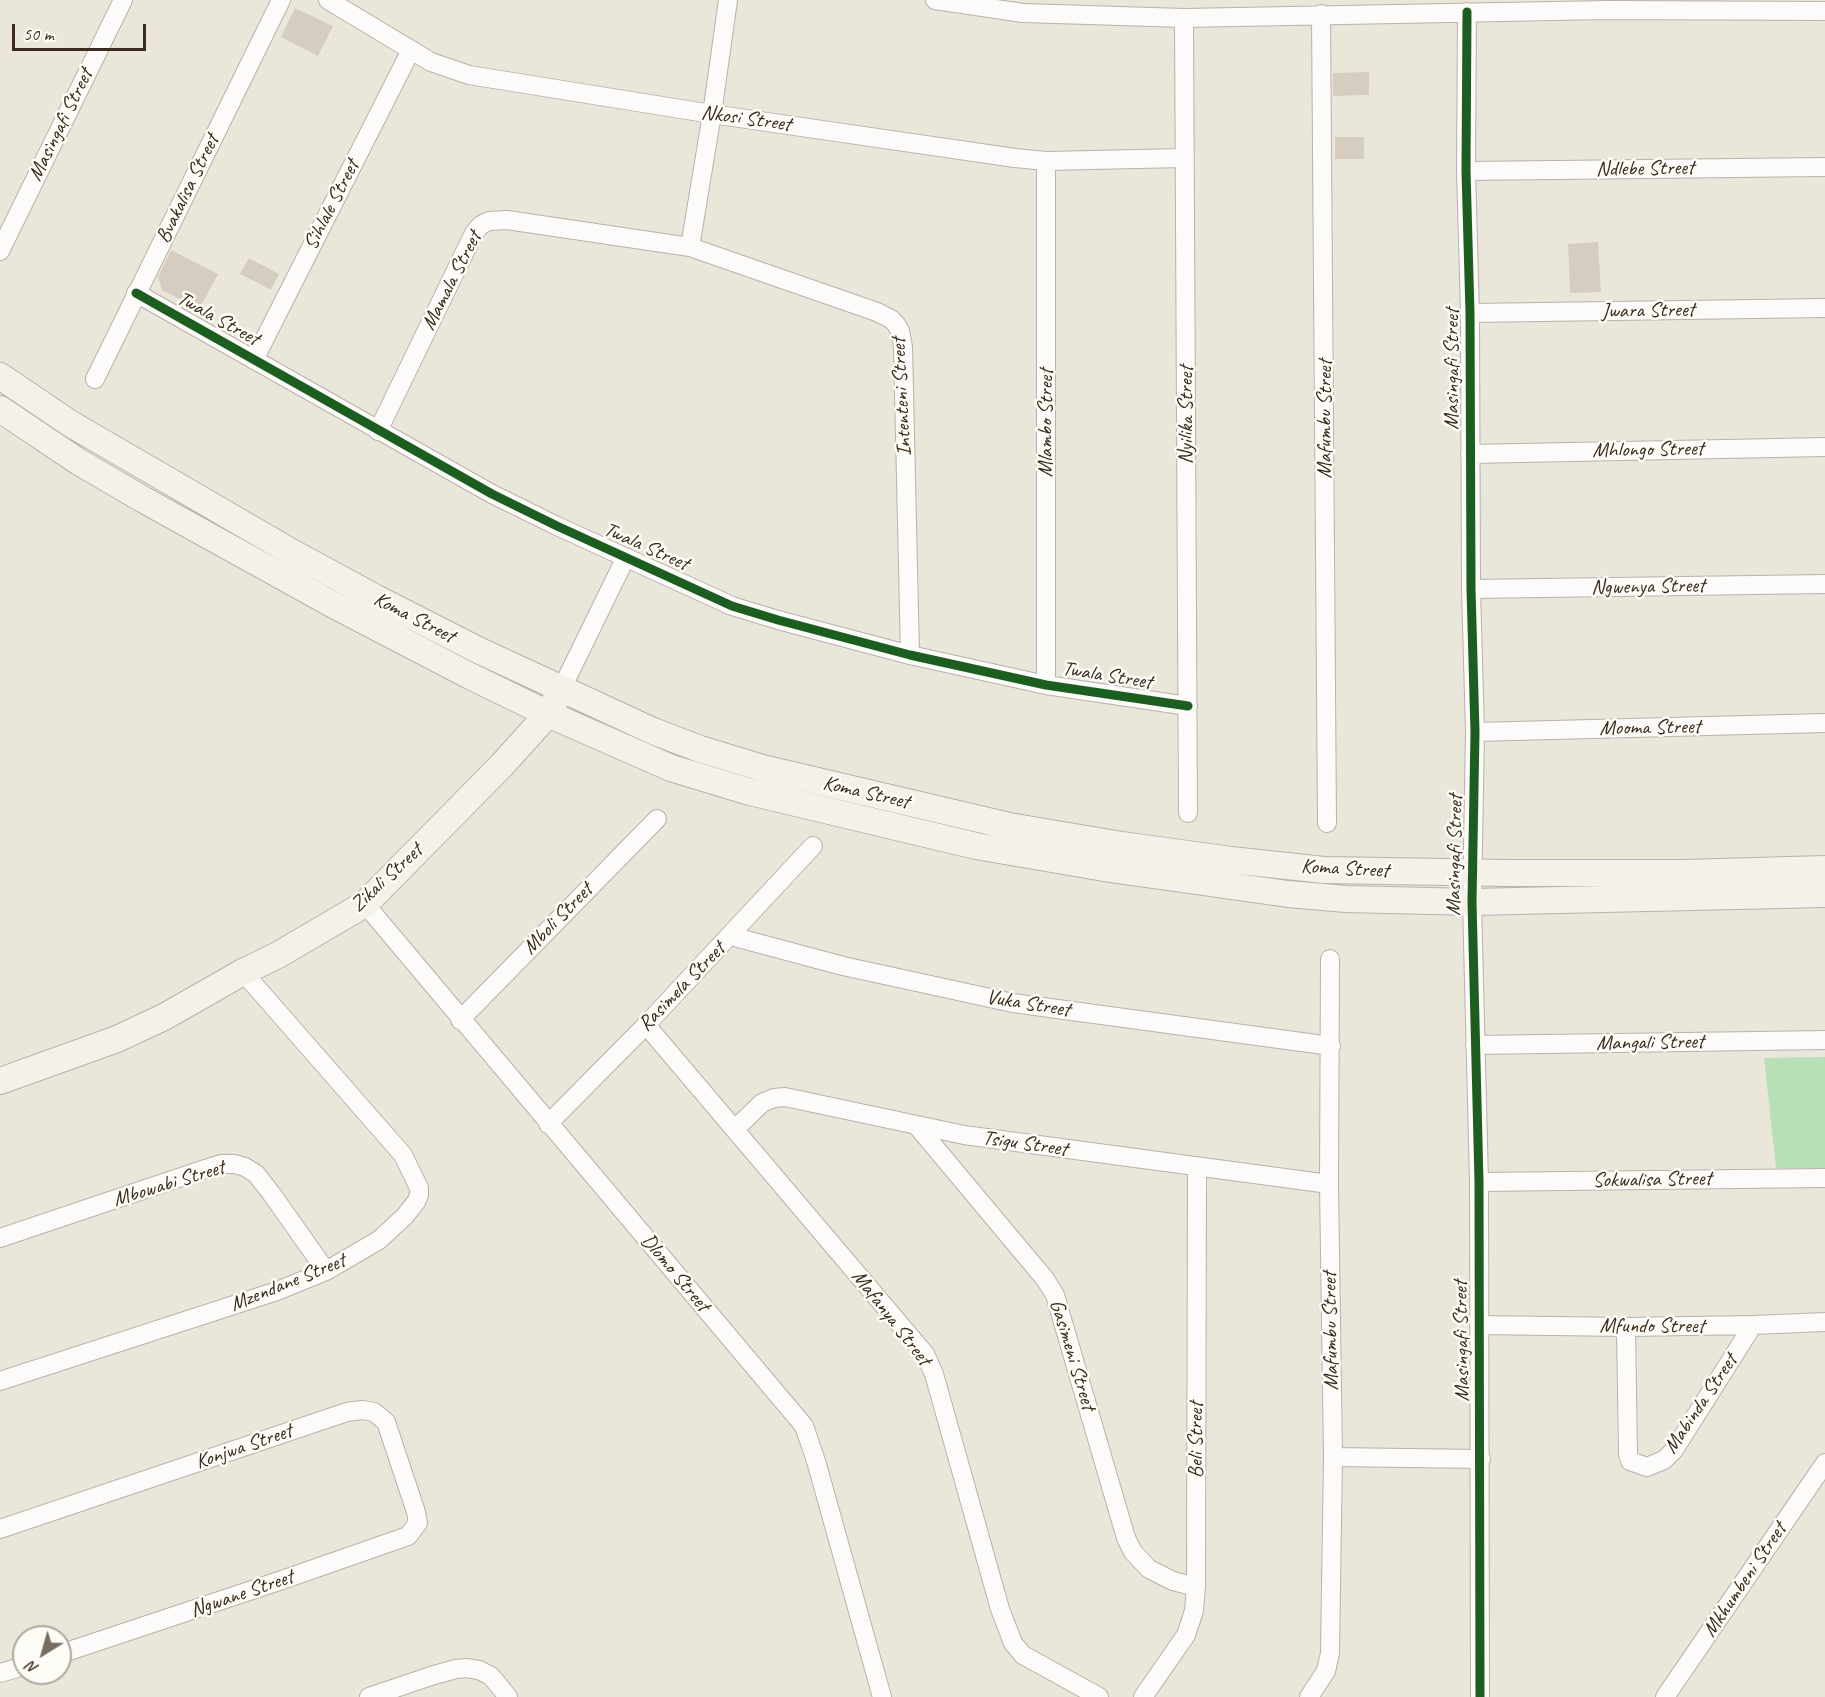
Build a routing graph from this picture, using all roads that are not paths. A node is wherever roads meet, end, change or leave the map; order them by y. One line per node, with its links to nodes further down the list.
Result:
1 (123, 0): 17 (street, Masingafi Street)
2 (281, 0): 18 (street, Bvakalisa Street)
3 (328, 0): 10 (street, Nkosi Street)
4 (728, 0): 11 (street)
5 (935, 0): 9 (street)
6 (1825, 11): 7 (street)
7 (1467, 12): 8 (street); 15 (street, Masingafi Street)
8 (1321, 14): 9 (street); 40 (street, Mafumbu Street)
9 (1184, 18): 12 (street, Nyilika Street)
10 (411, 50): 11 (street, Nkosi Street); 21 (street, Sihlale Street)
11 (712, 114): 13 (street, Nkosi Street); 16 (street)
12 (1184, 158): 13 (street, Nkosi Street); 34 (street, Nyilika Street)
13 (1046, 161): 32 (street, Mlambo Street)
14 (1825, 167): 15 (street, Ndlebe Street)
15 (1466, 171): 20 (street, Masingafi Street)
16 (690, 248): 25 (street, Mamala Street); 31 (street, Intenteni Street)
17 (0, 251)
18 (136, 293): 21 (street, Twala Street); 23 (street, Bvakalisa Street)
19 (1825, 308): 20 (street, Jwara Street)
20 (1470, 313): 27 (street, Masingafi Street)
21 (254, 360): 25 (street, Twala Street)
22 (0, 376): 33 (main road, Koma Street)
23 (95, 379)
24 (0, 409): 35 (main road, Koma Street)
25 (378, 431): 28 (street, Twala Street)
26 (1825, 447): 27 (street, Mhlongo Street)
27 (1470, 454): 30 (street, Masingafi Street)
28 (626, 557): 31 (street, Twala Street); 33 (street, Zikali Street)
29 (1825, 584): 30 (street, Ngwenya Street)
30 (1472, 589): 37 (street, Masingafi Street)
31 (910, 656): 32 (street, Twala Street)
32 (1046, 685): 34 (street, Twala Street)
33 (562, 688): 35 (main road, Zikali Street); 43 (main road, Koma Street)
34 (1188, 706): 38 (street, Nyilika Street)
35 (548, 714): 45 (main road, Koma Street); 46 (main road, Zikali Street)
36 (1825, 723): 37 (street, Mooma Street)
37 (1475, 732): 43 (street, Masingafi Street)
38 (1188, 813)
39 (657, 819): 50 (street, Mboli Street)
40 (1327, 823)
41 (813, 846): 47 (street, Rasimela Street)
42 (1825, 869): 43 (main road, Koma Street)
43 (1473, 873): 45 (street, Masingafi Street)
44 (1825, 894): 45 (main road, Koma Street)
45 (1472, 902): 53 (street, Masingafi Street)
46 (365, 904): 49 (main road, Zikali Street); 50 (street, Dlomo Street)
47 (731, 936): 51 (street, Rasimela Street); 54 (street, Vuka Street)
48 (1330, 959): 54 (street, Mafumbu Street)
49 (243, 972): 55 (main road, Zikali Street); 64 (street, Mzendane Street)
50 (460, 1020): 56 (street, Dlomo Street)
51 (646, 1025): 56 (street, Rasimela Street); 58 (street, Mafanya Street)
52 (1825, 1040): 53 (street, Mangali Street)
53 (1474, 1045): 61 (street, Masingafi Street)
54 (1331, 1046): 62 (street, Mafumbu Street)
55 (0, 1081)
56 (548, 1124): 79 (street, Dlomo Street)
57 (917, 1126): 58 (street, Tsigu Street); 59 (street, Tsigu Street); 75 (street, Gasimeni Street)
58 (735, 1129): 80 (street, Mafanya Street)
59 (1197, 1168): 62 (street, Tsigu Street); 75 (street, Beli Street)
60 (1825, 1178): 61 (street, Sokwalisa Street)
61 (1479, 1182): 66 (street, Masingafi Street)
62 (1329, 1184): 70 (street, Mafumbu Street)
63 (0, 1238): 64 (street, Mbowabi Street)
64 (326, 1271): 69 (street, Mzendane Street)
65 (1825, 1322): 67 (street, Mfundo Street)
66 (1479, 1325): 68 (street, Mfundo Street); 71 (street, Masingafi Street)
67 (1753, 1325): 68 (street, Mfundo Street); 68 (street, Mabinda Street)
68 (1626, 1327)
69 (0, 1382)
70 (1333, 1457): 71 (street); 82 (street, Mafumbu Street)
71 (1481, 1459): 83 (street, Masingafi Street)
72 (1825, 1463): 84 (street, Mkhumbeni Street)
73 (418, 1523): 74 (street, Konjwa Street); 76 (street, Ngwane Street)
74 (0, 1529)
75 (1196, 1587): 81 (street, Beli Street)
76 (72, 1650)
77 (369, 1697): 78 (street)
78 (508, 1697)
79 (882, 1697)
80 (1099, 1697)
81 (1143, 1697)
82 (1309, 1697)
83 (1480, 1697)
84 (1665, 1697)

